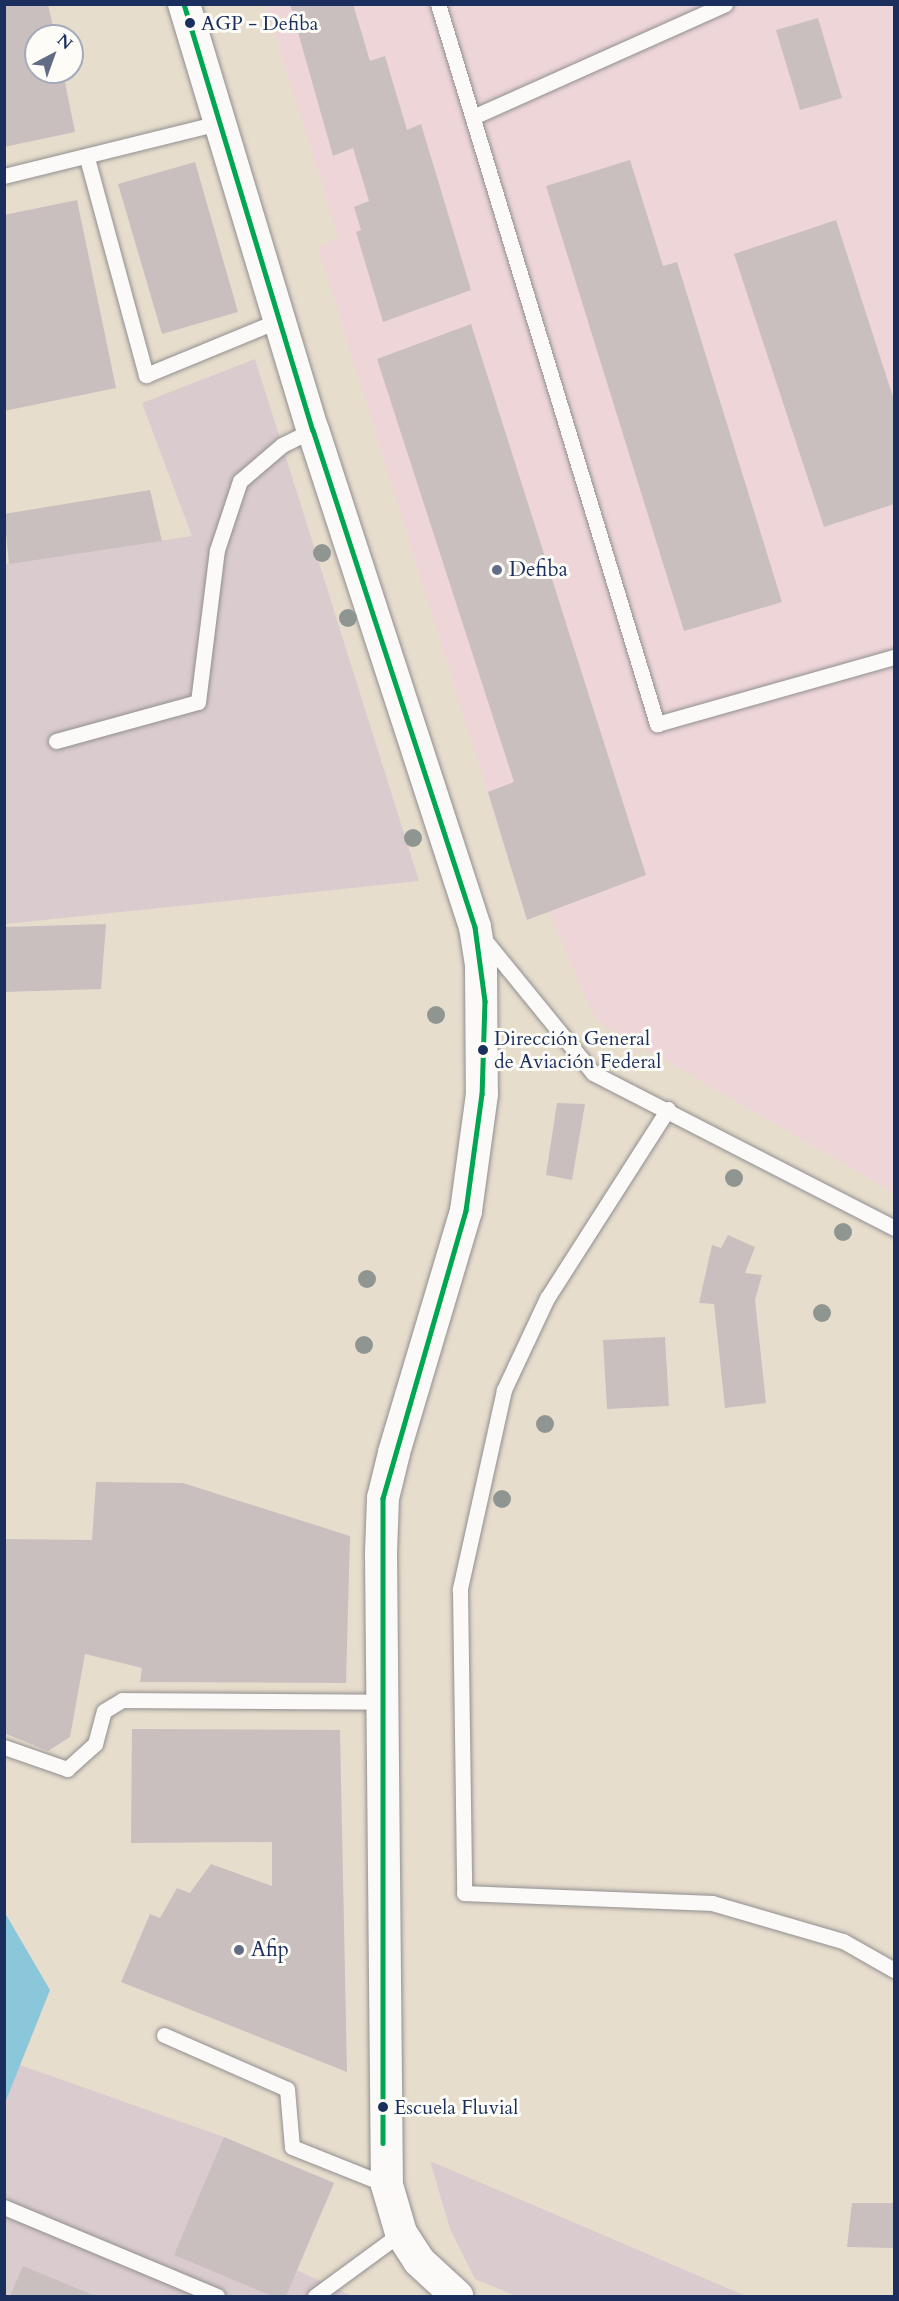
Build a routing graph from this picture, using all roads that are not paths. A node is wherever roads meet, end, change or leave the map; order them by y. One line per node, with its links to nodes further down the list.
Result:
1 (184, 4): 5 (street)
2 (438, 4): 4 (lane)
3 (725, 4): 4 (lane)
4 (475, 116): 10 (lane)
5 (223, 122): 6 (lane); 8 (street)
6 (87, 158): 7 (lane); 8 (lane)
7 (4, 176)
8 (282, 319): 9 (street)
9 (313, 430): 11 (lane); 12 (street)
10 (894, 657)
11 (56, 741)
12 (475, 927): 13 (lane); 15 (street)
13 (668, 1109): 14 (lane); 17 (lane)
14 (894, 1228)
15 (381, 1702): 16 (lane); 19 (street)
16 (4, 1747)
17 (894, 1970)
18 (164, 2035): 19 (lane)
19 (387, 2185): 21 (street)
20 (4, 2206): 22 (lane)
21 (401, 2233): 23 (lane); 24 (street)
22 (217, 2296)
23 (315, 2296)
24 (457, 2296)

